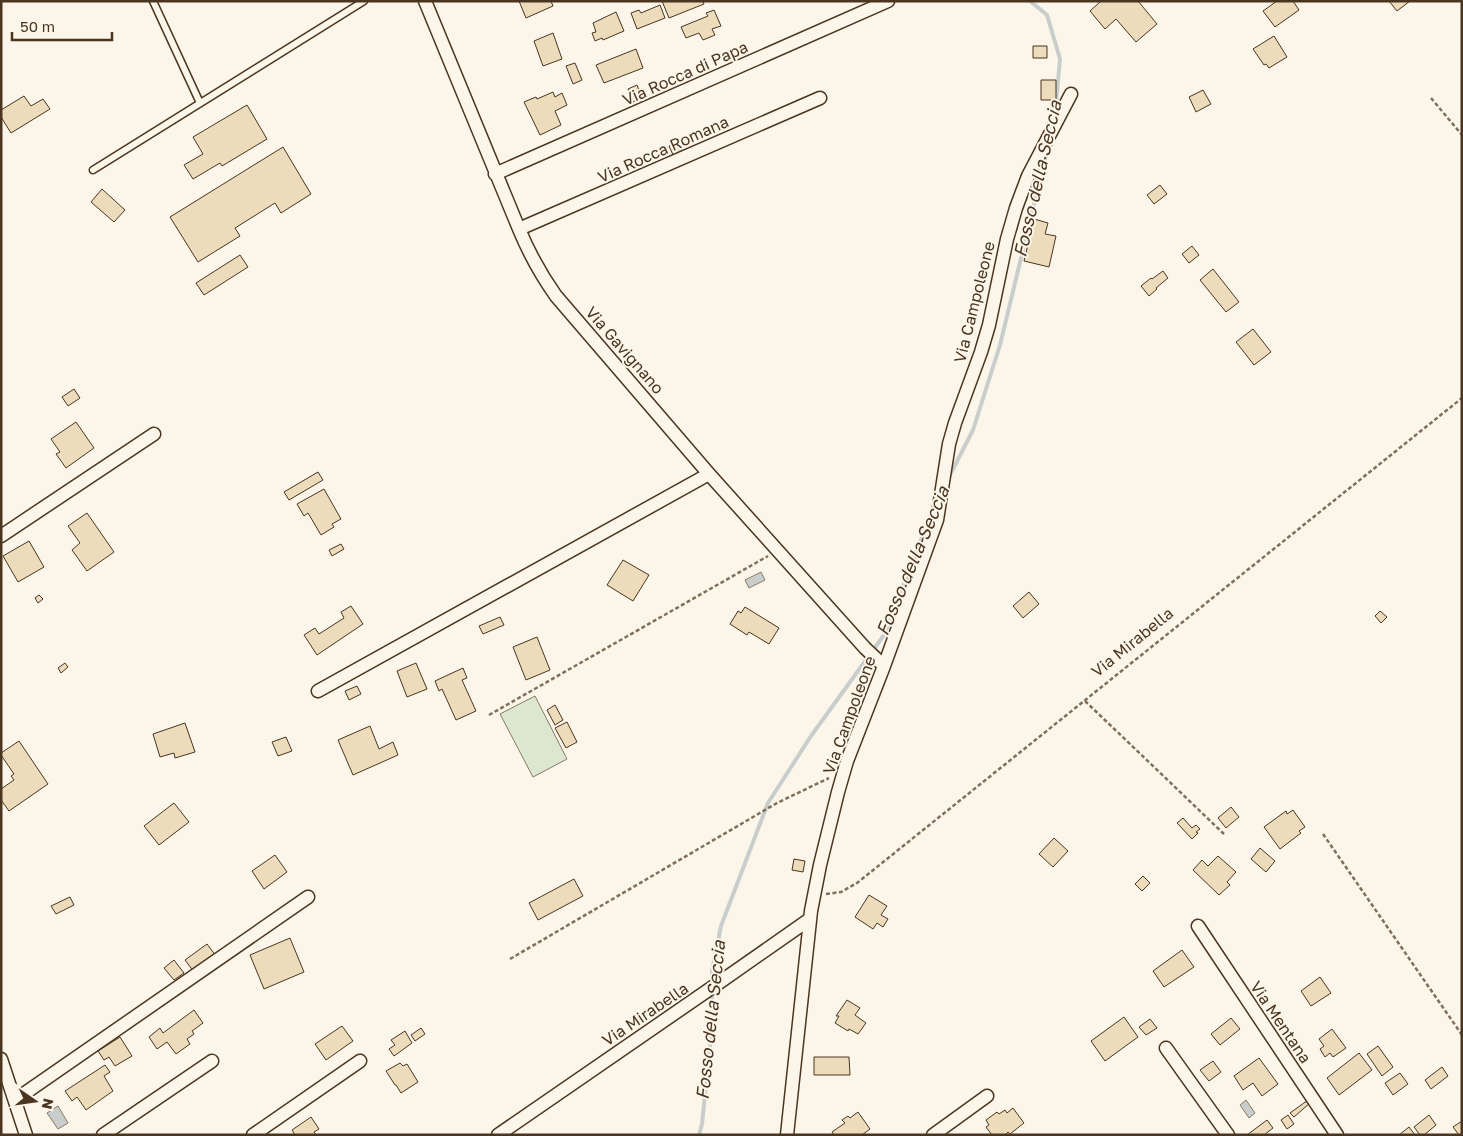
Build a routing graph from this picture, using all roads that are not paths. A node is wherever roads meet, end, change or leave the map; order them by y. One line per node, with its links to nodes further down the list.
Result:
1 (153, 1): 7 (lane)
2 (364, 1): 7 (lane)
3 (425, 1): 9 (street, Via Gavignano)
4 (888, 1): 9 (street, Via Rocca di Papa)
5 (1071, 94): 14 (street, Via Campoleone)
6 (820, 98): 10 (street, Via Rocca Romana)
7 (200, 103): 8 (lane)
8 (93, 170)
9 (495, 174): 10 (street, Via Gavignano)
10 (519, 229): 12 (street, Via Gavignano)
11 (154, 434): 13 (street)
12 (709, 474): 14 (street, Via Gavignano); 15 (street)
13 (1, 536)
14 (884, 666): 17 (street, Via Campoleone)
15 (318, 691)
16 (308, 897): 24 (street)
17 (810, 919): 28 (street, Via Mirabella); 29 (street, Via Campoleone)
18 (1198, 926): 32 (street, Via Mentana)
19 (1166, 1048): 31 (street)
20 (1, 1059): 24 (street)
21 (212, 1061): 26 (street)
22 (360, 1061): 27 (street)
23 (988, 1096): 30 (street)
24 (14, 1100): 25 (street)
25 (26, 1135)
26 (103, 1135)
27 (253, 1135)
28 (498, 1135)
29 (787, 1135)
30 (933, 1135)
31 (1228, 1135)
32 (1337, 1135)

